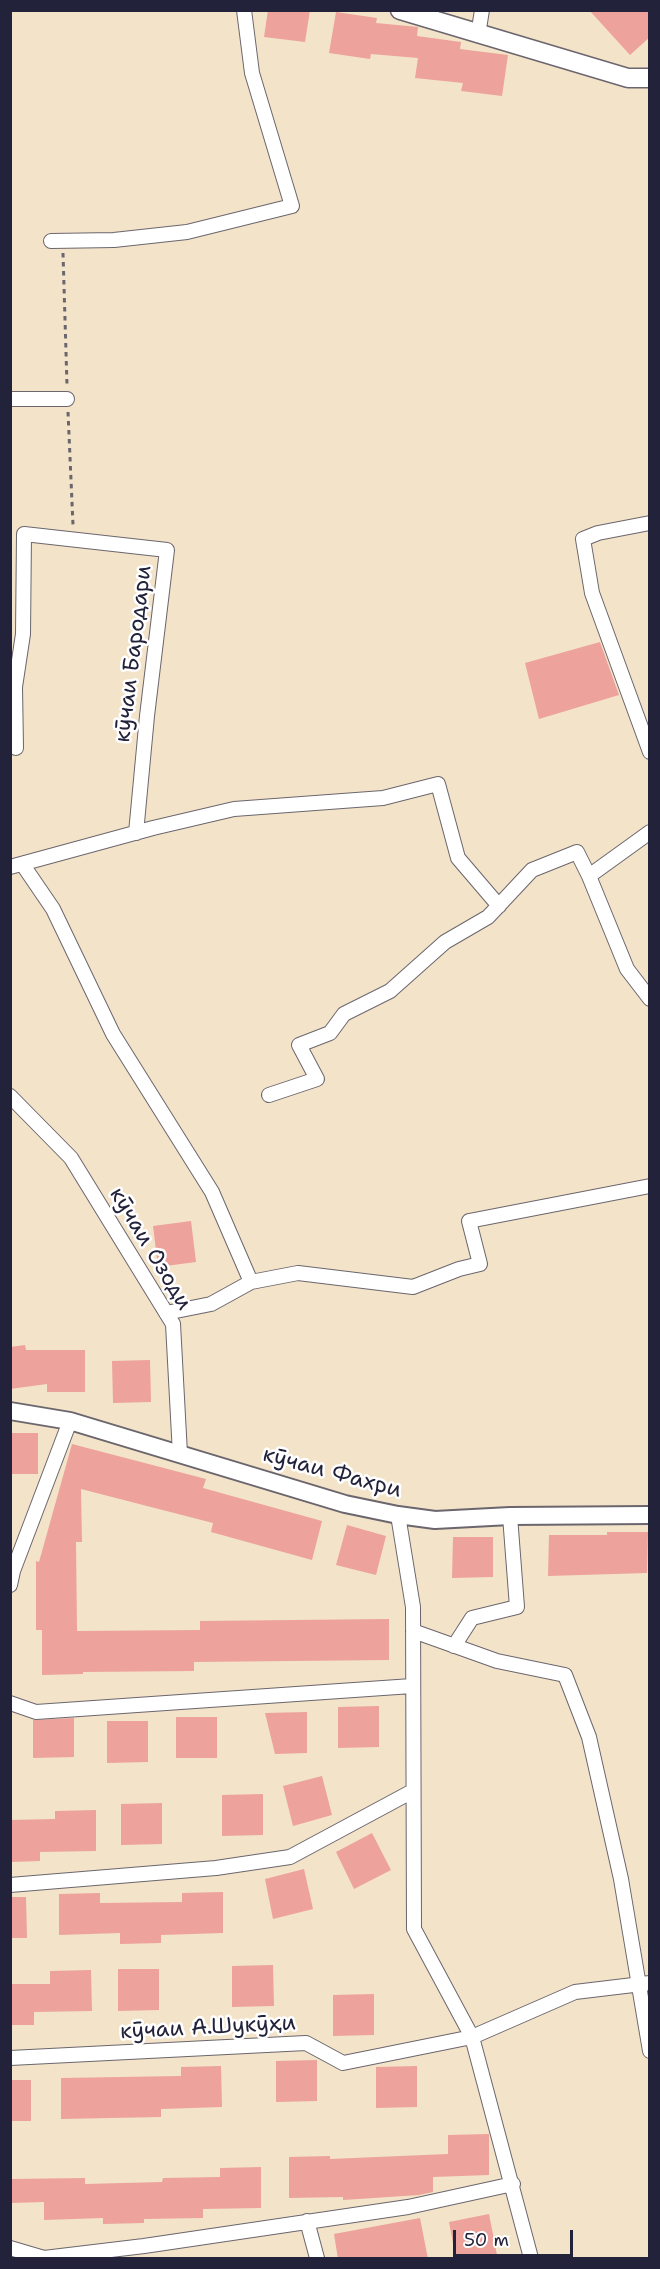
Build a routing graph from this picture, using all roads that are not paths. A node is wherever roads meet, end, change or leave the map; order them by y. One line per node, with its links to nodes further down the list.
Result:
1 (244, 10): 6 (street)
2 (400, 10): 4 (main road)
3 (482, 10): 4 (street)
4 (478, 35): 5 (main road)
5 (650, 78)
6 (51, 242)
7 (10, 399): 8 (street)
8 (68, 399)
9 (650, 523): 12 (street)
10 (13, 687): 11 (street, кӯчаи Бародари); 14 (street, кӯчаи Бародари)
11 (16, 748)
12 (650, 752)
13 (650, 832): 16 (street)
14 (136, 833): 15 (street); 17 (street)
15 (17, 866): 22 (street)
16 (590, 876): 17 (street); 18 (street)
17 (499, 906): 19 (street)
18 (650, 999)
19 (269, 1095)
20 (10, 1096): 23 (street, кӯчаи Озоди)
21 (650, 1186): 22 (street)
22 (251, 1282): 23 (street)
23 (166, 1313): 26 (street, кӯчаи Озоди)
24 (10, 1411): 25 (street, кӯчаи Фахри)
25 (70, 1421): 26 (street, кӯчаи Фахри); 30 (street)
26 (180, 1454): 27 (street, кӯчаи Фахри)
27 (398, 1515): 29 (street, кӯчаи Фахри); 31 (street)
28 (650, 1515): 29 (street, кӯчаи Фахри)
29 (510, 1516): 32 (street)
30 (10, 1585)
31 (413, 1631): 32 (street); 33 (street)
32 (454, 1646): 37 (street)
33 (412, 1686): 34 (street); 35 (street)
34 (10, 1702)
35 (411, 1792): 36 (street); 38 (street)
36 (10, 1884)
37 (645, 1983): 38 (street, кӯчаи А.Шукӯҳи); 39 (street)
38 (472, 2037): 40 (street, кӯчаи А.Шукӯҳи); 41 (street)
39 (650, 2051)
40 (10, 2058)
41 (513, 2184): 42 (street); 46 (street)
42 (307, 2221): 44 (street); 45 (street)
43 (10, 2248): 44 (street)
44 (106, 2254)
45 (317, 2259)
46 (531, 2259)

